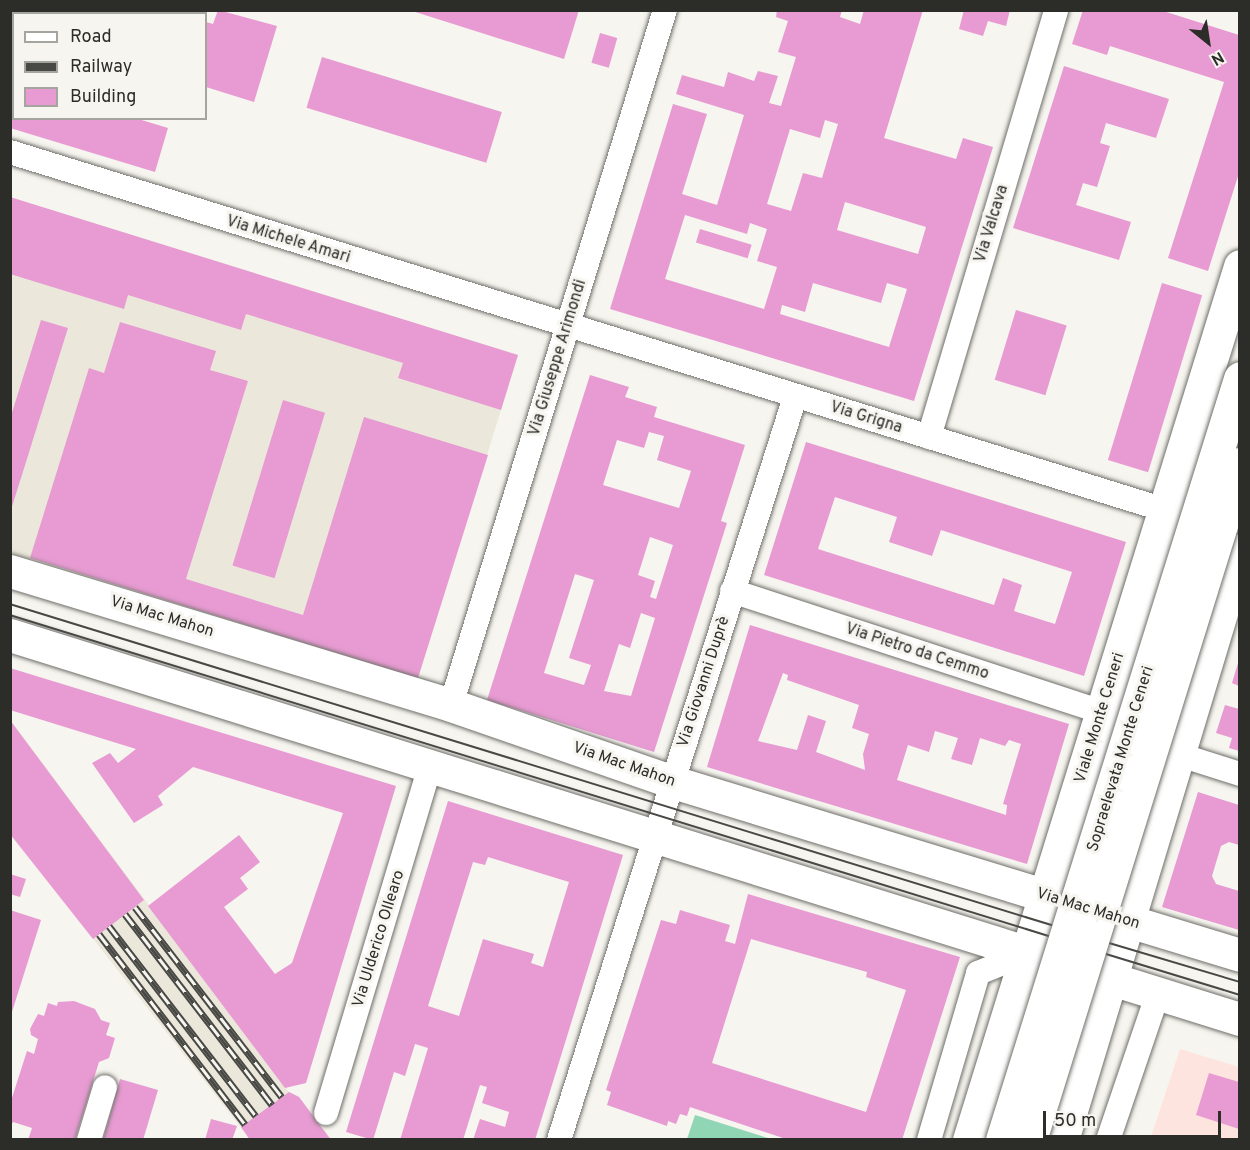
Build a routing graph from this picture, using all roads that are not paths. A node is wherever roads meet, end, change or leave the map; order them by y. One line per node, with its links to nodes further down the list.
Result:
1 (664, 10): 5 (street, Via Giuseppe Arimondi)
2 (1056, 10): 8 (street, Via Valcava)
3 (10, 152): 5 (street, Via Michele Amari)
4 (1239, 266): 10 (main road, Viale Monte Ceneri)
5 (566, 326): 7 (street, Via Grigna); 15 (street, Via Giuseppe Arimondi)
6 (1239, 378): 37 (main road, Sopraelevata Monte Ceneri, bridge)
7 (795, 397): 8 (street, Via Grigna); 13 (street, Via Giovanni Duprè)
8 (929, 437): 10 (street, Via Grigna)
9 (1239, 464): 38 (main road, Sopraelevata Monte Ceneri, bridge)
10 (1165, 510): 16 (main road, Viale Monte Ceneri)
11 (1239, 550): 17 (main road)
12 (10, 571): 15 (main road, Via Mac Mahon)
13 (732, 591): 16 (street, Via Pietro da Cemmo); 20 (street, Via Giovanni Duprè)
14 (10, 635): 18 (main road)
15 (451, 705): 20 (main road, Via Mac Mahon)
16 (1102, 712): 21 (main road, Viale Monte Ceneri)
17 (1177, 754): 19 (street); 22 (main road)
18 (431, 764): 23 (main road); 32 (street, Via Ulderico Ollearo)
19 (1239, 774)
20 (673, 782): 23 (street, Via Giovanni Duprè); 24 (main road, Via Mac Mahon)
21 (1072, 810): 22 (main road); 24 (main road, Viale Monte Ceneri)
22 (1153, 831): 25 (main road)
23 (655, 837): 26 (main road); 34 (street, Via Giovanni Duprè)
24 (1045, 896): 25 (main road, Via Mac Mahon); 26 (main road, Viale Monte Ceneri)
25 (1126, 921): 27 (main road, Via Mac Mahon); 28 (main road)
26 (1028, 953): 28 (main road); 35 (street); 36 (main road, Viale Monte Ceneri)
27 (1239, 955)
28 (1109, 978): 29 (main road); 39 (main road)
29 (1158, 993): 30 (main road); 40 (street)
30 (1239, 1019)
31 (105, 1087): 33 (street)
32 (326, 1113)
33 (89, 1140)
34 (559, 1140)
35 (929, 1140)
36 (969, 1140)
37 (1002, 1140)
38 (1030, 1140)
39 (1062, 1140)
40 (1108, 1140)

